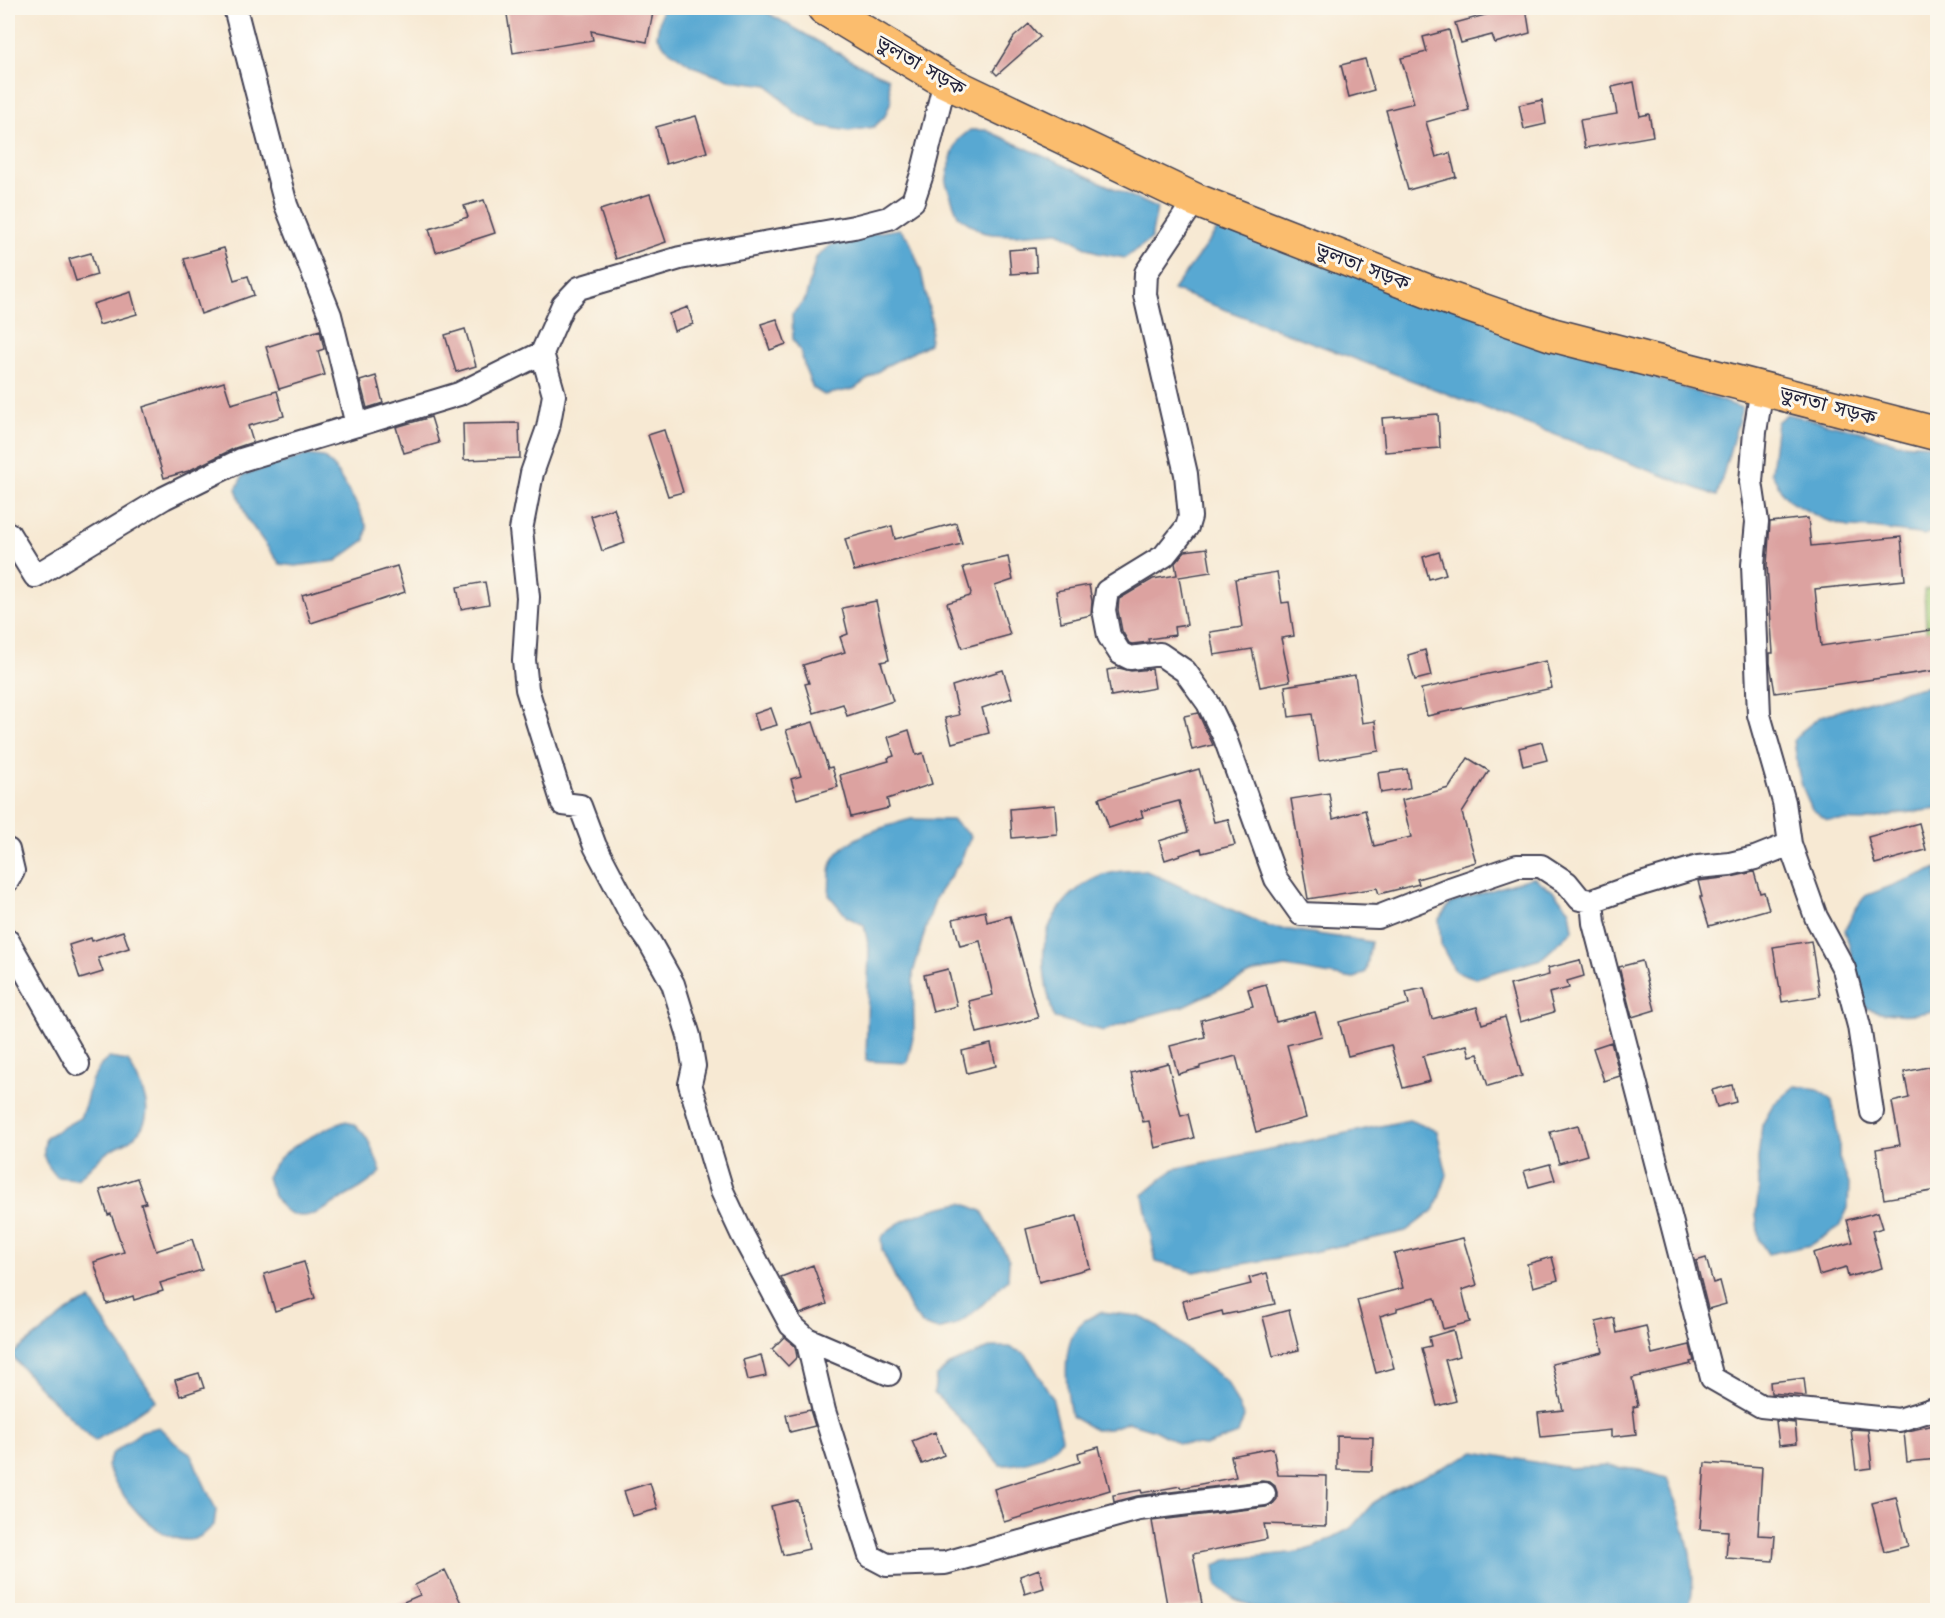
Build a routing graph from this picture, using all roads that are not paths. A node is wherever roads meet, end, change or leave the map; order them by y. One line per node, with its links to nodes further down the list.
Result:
1 (235, 8): 7 (street)
2 (824, 8): 3 (highway, ভুলতা সড়ক)
3 (945, 81): 4 (highway, ভুলতা সড়ক); 5 (street)
4 (1195, 200): 6 (highway, ভুলতা সড়ক); 13 (street)
5 (542, 353): 7 (street); 17 (street)
6 (1762, 388): 8 (highway, ভুলতা সড়ক); 10 (street)
7 (357, 425): 9 (street)
8 (1938, 434)
9 (8, 535)
10 (1790, 844): 13 (street); 16 (street)
11 (8, 850): 12 (street)
12 (8, 880)
13 (1592, 901): 19 (street)
14 (8, 941): 15 (street)
15 (78, 1064)
16 (1872, 1112)
17 (807, 1339): 18 (street); 20 (street)
18 (889, 1374)
19 (1938, 1408)
20 (1264, 1494)

